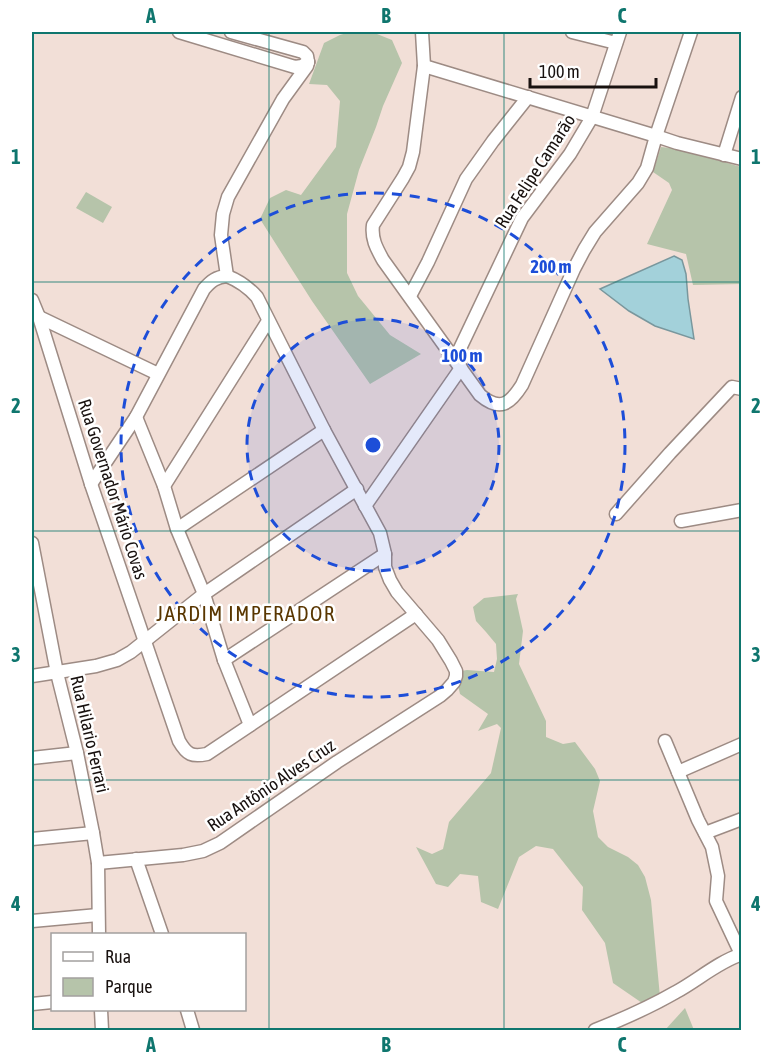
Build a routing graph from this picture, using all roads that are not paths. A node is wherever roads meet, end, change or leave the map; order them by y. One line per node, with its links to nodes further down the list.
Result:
1 (184, 32): 8 (street)
2 (231, 32): 6 (street)
3 (422, 32): 9 (street)
4 (572, 32): 7 (street)
5 (691, 32): 13 (street)
6 (269, 37): 8 (street)
7 (618, 37): 12 (street, Rua Felipe Camarão)
8 (308, 62): 16 (street)
9 (424, 66): 10 (street); 17 (street)
10 (528, 97): 12 (street); 17 (street)
11 (741, 98): 14 (street)
12 (592, 117): 13 (street); 21 (street, Rua Felipe Camarão)
13 (656, 136): 14 (street); 21 (street)
14 (724, 155): 15 (street)
15 (741, 159)
16 (227, 276): 20 (street); 22 (street)
17 (410, 296): 21 (street)
18 (32, 300): 19 (street, Rua Governador Mário Covas)
19 (39, 317): 22 (street); 26 (street, Rua Governador Mário Covas)
20 (268, 321): 25 (street); 27 (street)
21 (458, 363): 29 (street, Rua Felipe Camarão)
22 (158, 374): 24 (street)
23 (741, 389): 31 (street)
24 (136, 417): 26 (street); 27 (street)
25 (324, 430): 28 (street); 33 (street)
26 (91, 484): 38 (street, Rua Governador Mário Covas)
27 (164, 486): 33 (street)
28 (357, 489): 29 (street); 36 (street)
29 (365, 506): 35 (street)
30 (741, 510): 32 (street)
31 (616, 514)
32 (681, 521)
33 (177, 529): 36 (street)
34 (32, 543): 40 (street, Rua Hilario Ferrari)
35 (385, 554): 37 (street); 39 (street)
36 (204, 594): 38 (street); 39 (street)
37 (416, 614): 42 (street); 52 (street, Rua Antônio Alves Cruz)
38 (145, 641): 40 (street); 42 (street, Rua Governador Mário Covas)
39 (224, 660): 42 (street)
40 (57, 673): 41 (street); 45 (street, Rua Hilario Ferrari)
41 (32, 676)
42 (250, 724)
43 (665, 741): 47 (street)
44 (741, 744): 47 (street)
45 (77, 753): 46 (street); 49 (street, Rua Hilario Ferrari)
46 (32, 758)
47 (678, 772): 50 (street)
48 (741, 819): 50 (street)
49 (93, 833): 51 (street); 53 (street, Rua Hilario Ferrari)
50 (705, 833): 58 (street)
51 (32, 839)
52 (136, 859): 53 (street, Rua Antônio Alves Cruz); 57 (street)
53 (98, 863): 54 (street, Rua Hilario Ferrari)
54 (98, 915): 55 (street); 56 (street, Rua Hilario Ferrari)
55 (32, 921)
56 (99, 933)
57 (162, 933)
58 (741, 954): 65 (street)
59 (51, 1002): 60 (street)
60 (32, 1004)
61 (100, 1011): 63 (street)
62 (187, 1011): 64 (street)
63 (102, 1030)
64 (193, 1030)
65 (595, 1030)

